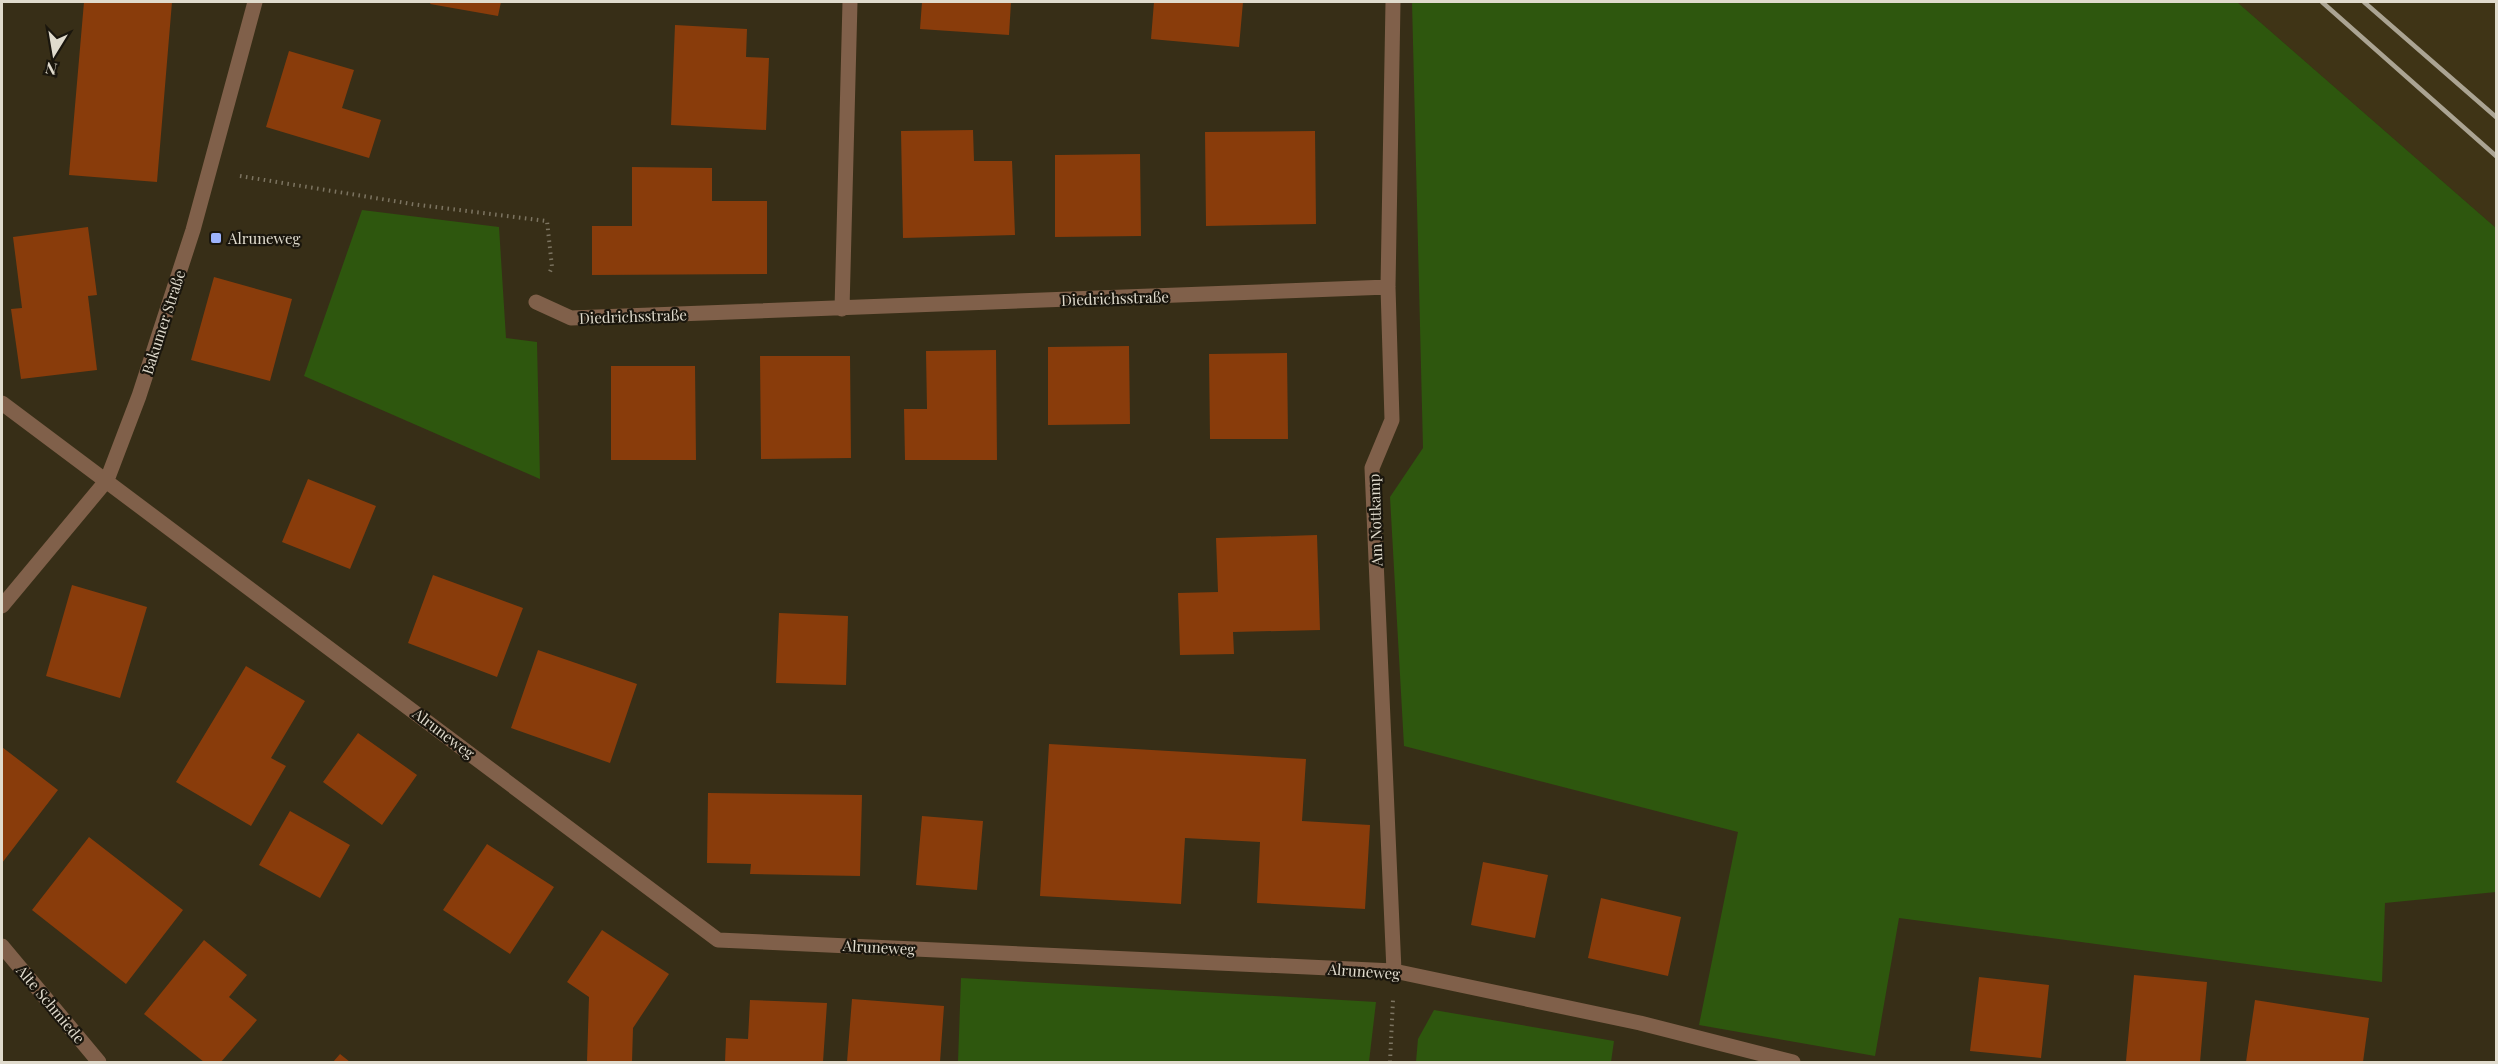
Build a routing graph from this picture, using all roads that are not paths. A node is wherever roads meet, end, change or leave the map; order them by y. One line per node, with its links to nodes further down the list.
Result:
1 (255, 2): 8 (street, Bakumer Straße)
2 (850, 2): 6 (street)
3 (1393, 2): 4 (street, Am Nottkamp)
4 (1388, 287): 6 (street, Diedrichsstraße); 11 (street, Am Nottkamp)
5 (536, 302): 6 (street, Diedrichsstraße)
6 (842, 309)
7 (2, 403): 8 (street, Alruneweg)
8 (107, 480): 9 (street, Bakumer Straße); 11 (street, Alruneweg)
9 (2, 606)
10 (2, 946): 12 (street, Alte Schmiede)
11 (1394, 971): 13 (street, Alruneweg)
12 (99, 1062)
13 (1793, 1062)

